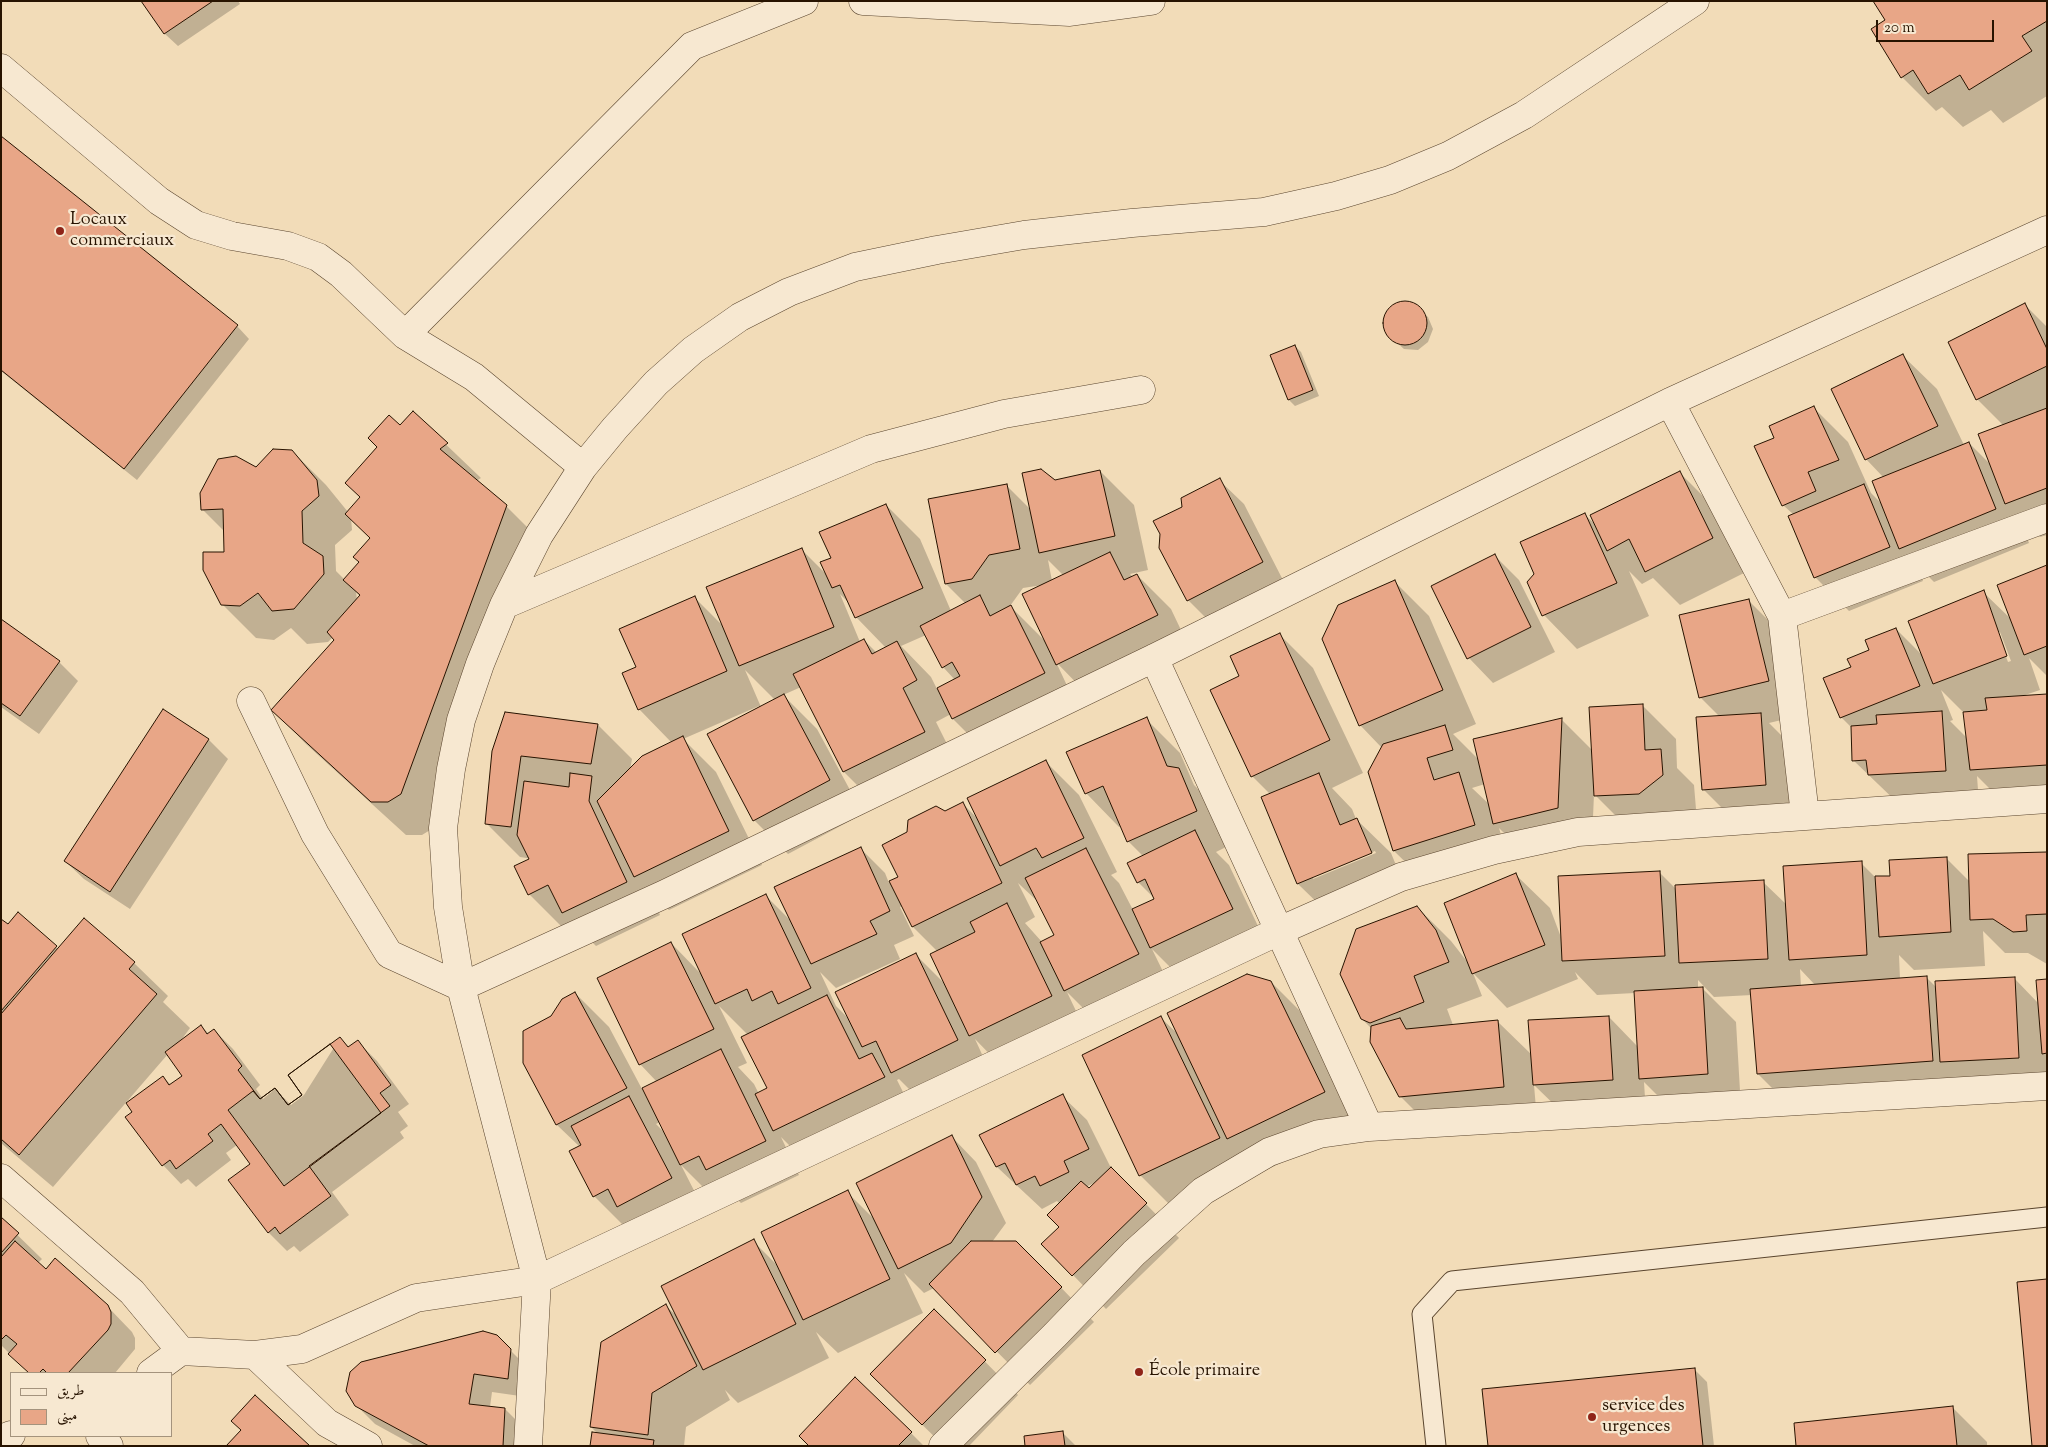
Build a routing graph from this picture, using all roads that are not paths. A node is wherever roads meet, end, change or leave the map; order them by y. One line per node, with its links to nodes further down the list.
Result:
1 (804, 1): 7 (street)
2 (863, 1): 3 (street)
3 (1151, 1)
4 (1695, 1): 10 (street)
5 (1, 68): 7 (street)
6 (2047, 230): 9 (street)
7 (405, 335): 10 (street)
8 (1141, 390): 12 (street)
9 (1670, 402): 13 (street); 14 (street)
10 (583, 467): 12 (street)
11 (2047, 518): 13 (street)
12 (504, 605): 19 (street)
13 (1782, 616): 17 (street)
14 (1154, 658): 18 (street); 19 (street)
15 (251, 701): 19 (street)
16 (2047, 799): 17 (street)
17 (1805, 815): 18 (street)
18 (1279, 931): 21 (street); 24 (street)
19 (461, 987): 24 (street)
20 (2047, 1086): 21 (street)
21 (1369, 1127): 30 (street)
22 (1, 1178): 25 (street)
23 (2047, 1217): 31 (lane)
24 (537, 1280): 26 (street); 29 (street)
25 (181, 1351): 26 (street); 27 (street)
26 (255, 1355): 28 (street)
27 (152, 1372)
28 (368, 1446)
29 (528, 1446)
30 (943, 1446)
31 (1436, 1446)

